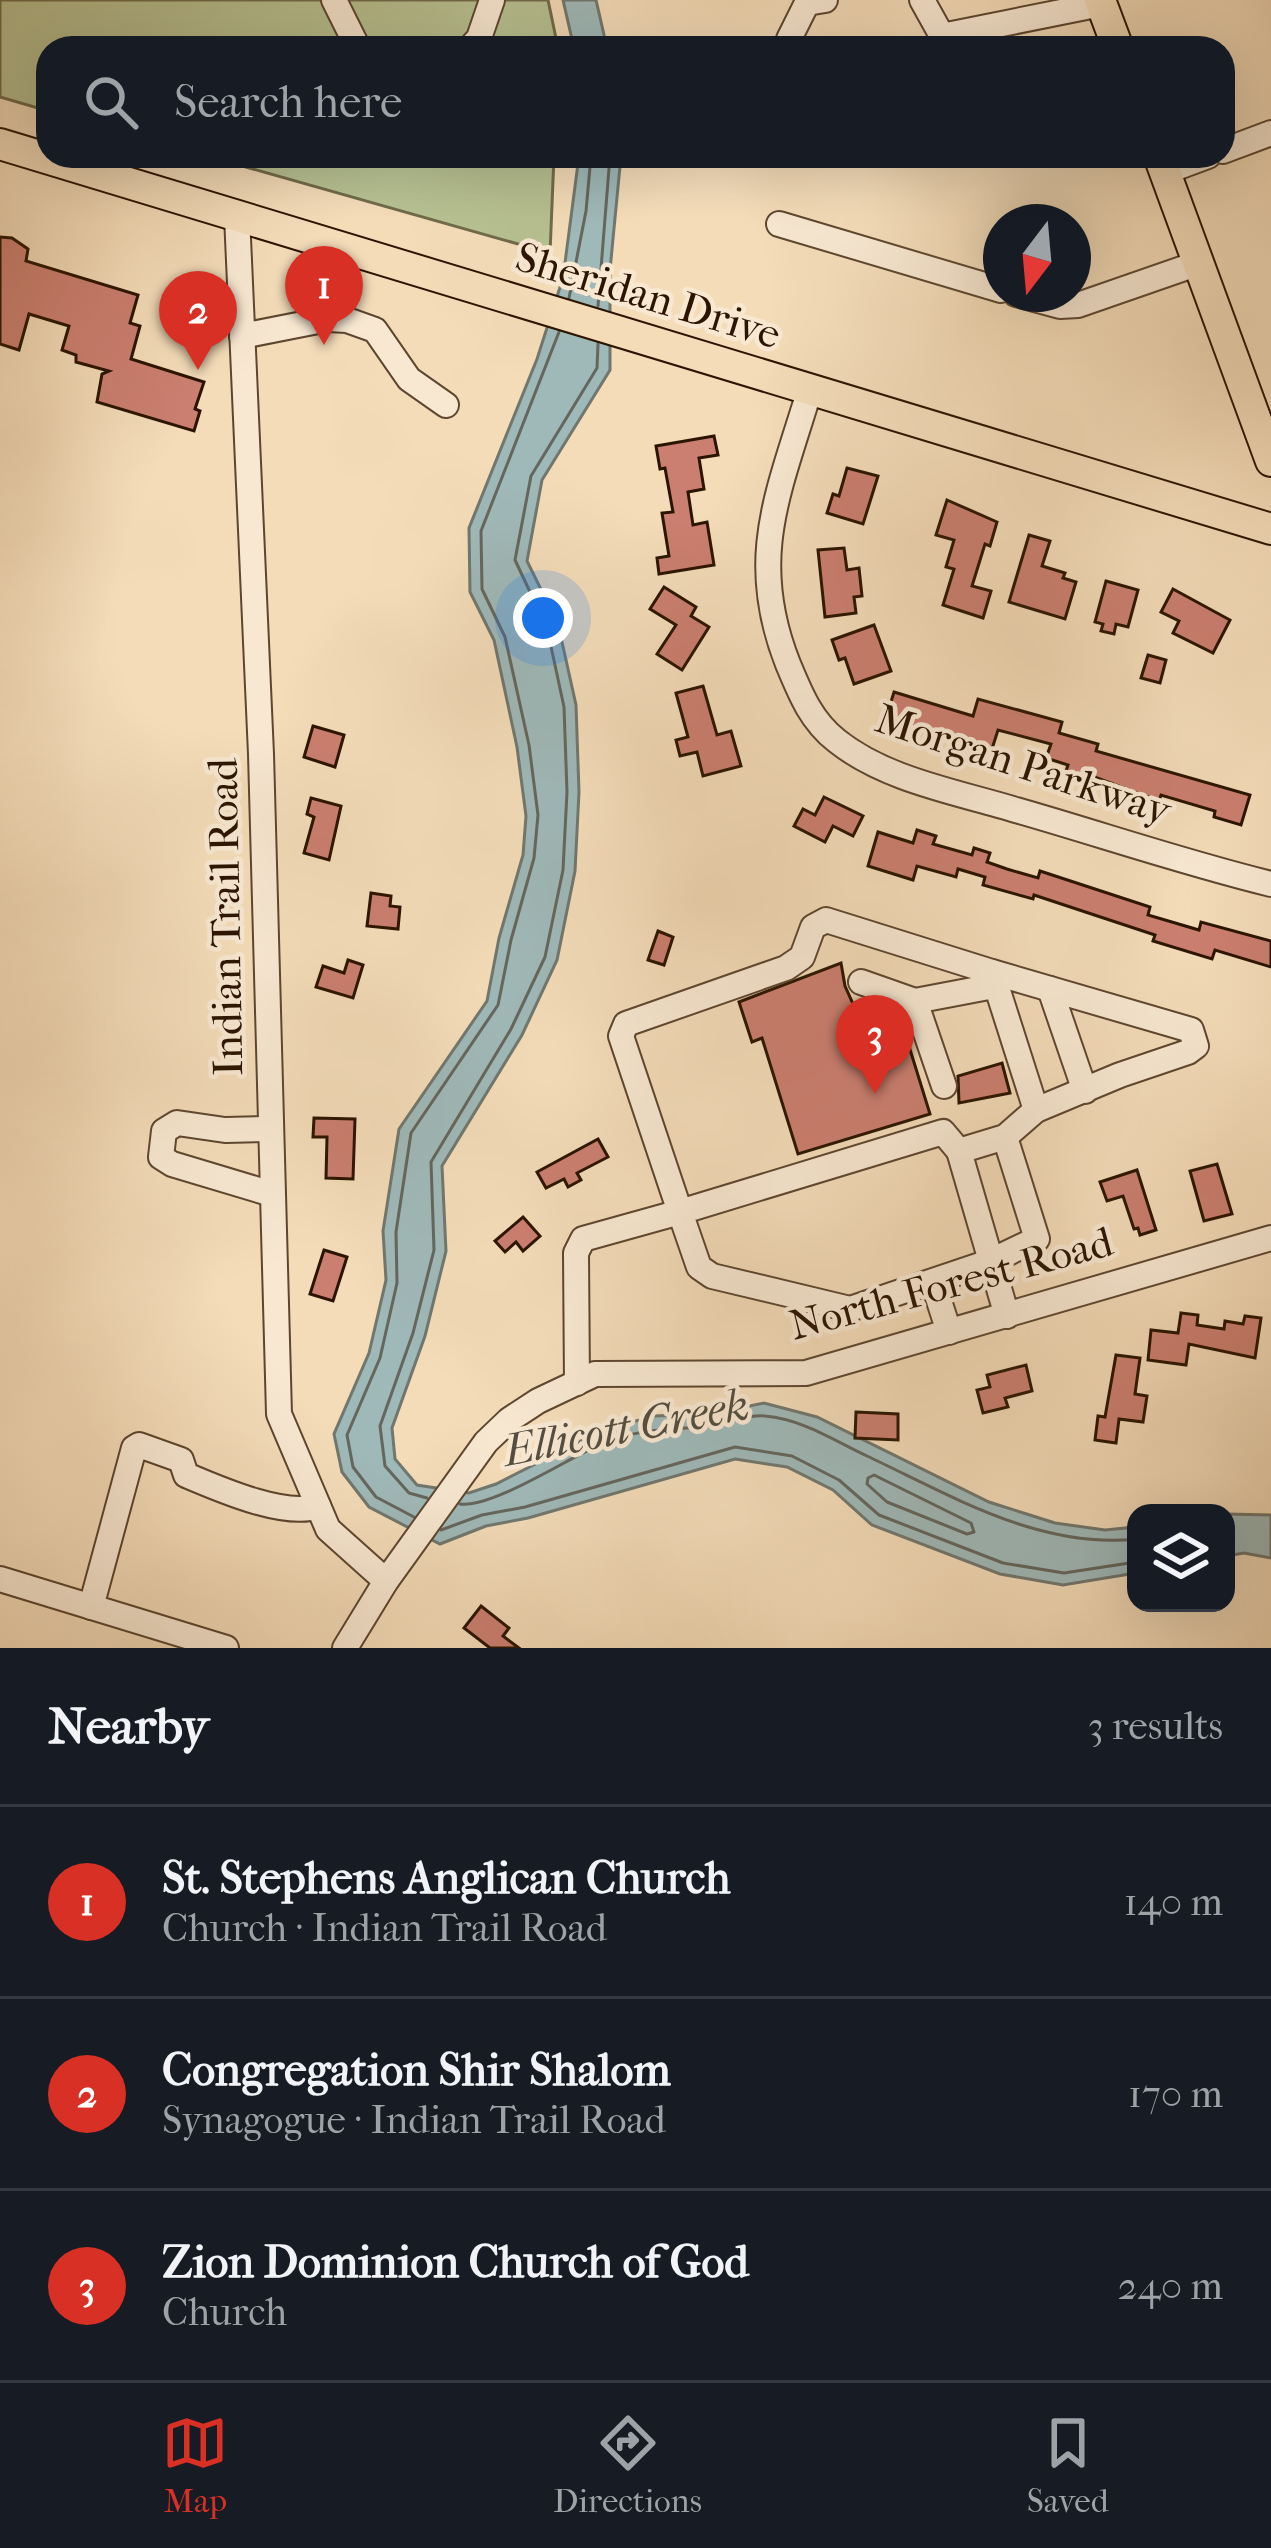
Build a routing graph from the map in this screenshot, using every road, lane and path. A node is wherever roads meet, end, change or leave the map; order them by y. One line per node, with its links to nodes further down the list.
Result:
1 (334, 0): 6 (street)
2 (491, 0): 7 (street)
3 (825, 0): 8 (street)
4 (922, 0): 5 (street)
5 (1100, 2): 9 (main road)
6 (352, 36)
7 (480, 36)
8 (790, 36)
9 (1113, 36)
10 (1271, 133): 12 (street)
11 (0, 144): 13 (main road, Sheridan Drive)
12 (1235, 146)
13 (36, 155)
14 (79, 168): 16 (main road, Sheridan Drive)
15 (1164, 168): 18 (main road)
16 (237, 216): 21 (street, Indian Trail Road); 22 (main road, Sheridan Drive)
17 (779, 224): 19 (street)
18 (1199, 262): 20 (street); 24 (main road)
19 (983, 285)
20 (1091, 300)
21 (242, 336): 23 (street); 33 (street, Indian Trail Road)
22 (810, 389): 25 (main road, Sheridan Drive); 26 (street, Morgan Parkway)
23 (446, 405)
24 (1271, 461)
25 (1271, 529)
26 (1271, 884)
27 (993, 979): 29 (street); 30 (street); 32 (street); 37 (street)
28 (861, 982): 30 (street)
29 (1050, 989): 31 (street); 31 (street)
30 (915, 1001): 35 (street)
31 (1085, 1091): 32 (street)
32 (1036, 1110): 34 (street)
33 (271, 1129): 36 (street, Indian Trail Road); 36 (street)
34 (1005, 1137): 35 (street); 39 (street)
35 (951, 1141): 37 (street); 39 (street)
36 (272, 1194): 44 (street, Indian Trail Road)
37 (680, 1212): 40 (street); 43 (street)
38 (1271, 1238): 41 (street, North Forest Road)
39 (989, 1262): 40 (street); 41 (street)
40 (933, 1282): 42 (street)
41 (1007, 1316): 42 (street, North Forest Road)
42 (949, 1332): 43 (street, North Forest Road)
43 (577, 1383): 46 (street, North Forest Road)
44 (319, 1506): 46 (street, Indian Trail Road); 47 (street)
45 (0, 1579): 47 (street)
46 (386, 1581): 49 (street, North Forest Road)
47 (91, 1607): 48 (street)
48 (226, 1648)
49 (345, 1648)

